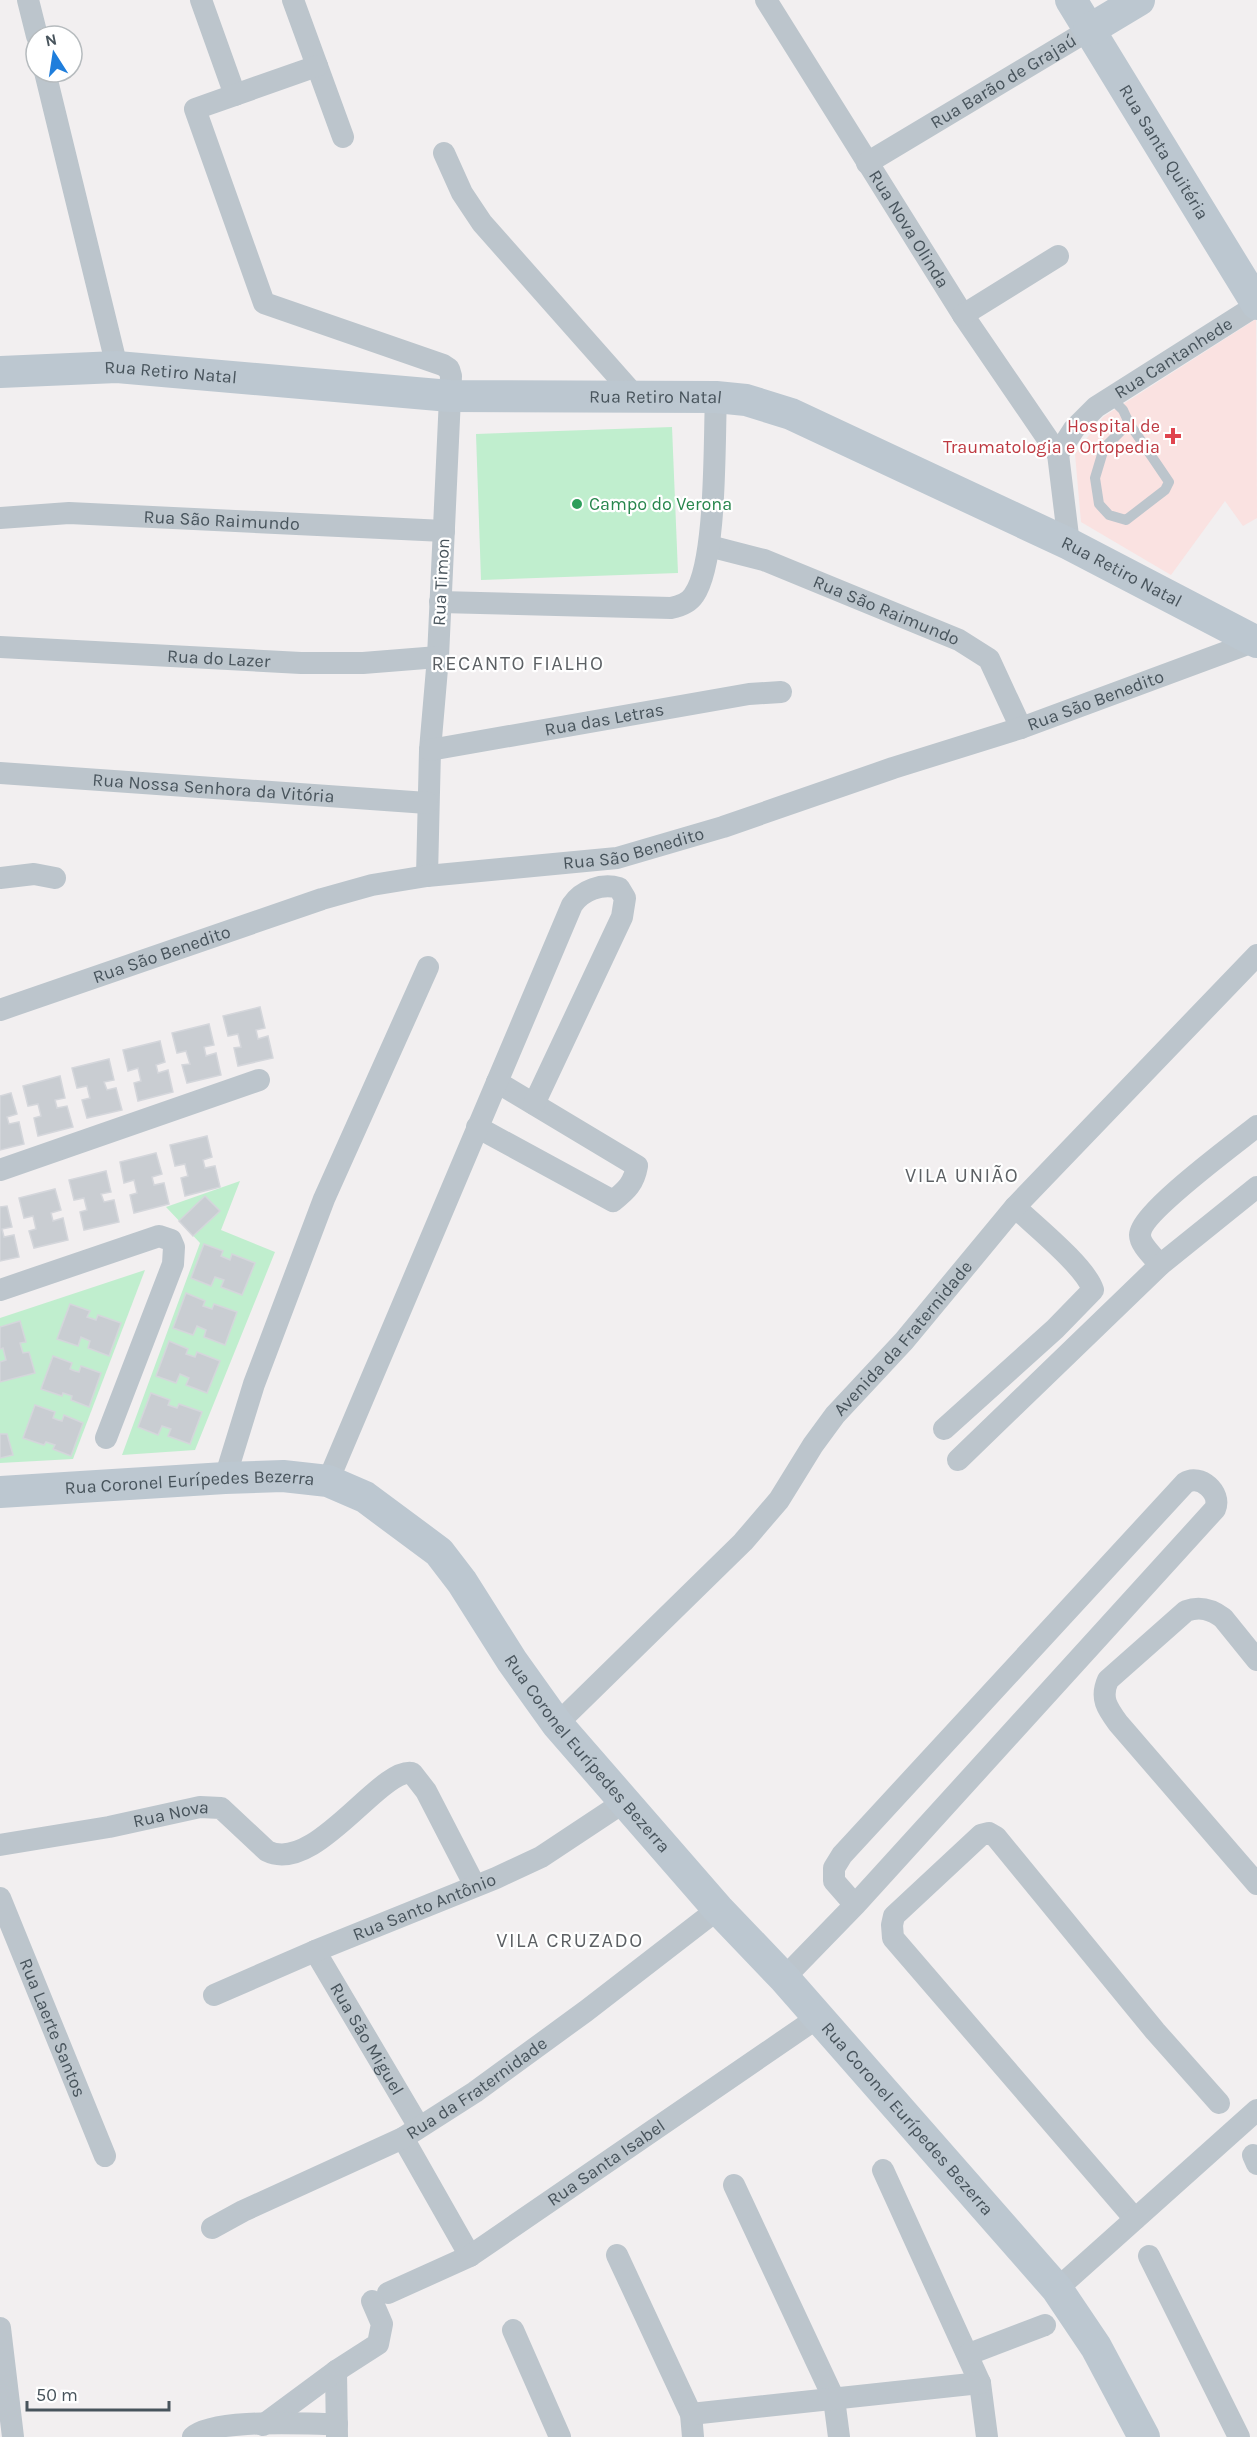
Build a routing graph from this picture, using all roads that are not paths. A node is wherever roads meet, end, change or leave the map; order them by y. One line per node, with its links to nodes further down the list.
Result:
1 (28, 0): 7 (street)
2 (201, 0): 11 (street)
3 (293, 0): 9 (street)
4 (766, 0): 14 (street, Rua Nova Olinda)
5 (1071, 0): 8 (street, Rua Santa Quitéria)
6 (1139, 0): 8 (street, Rua Barão de Grajaú)
7 (34, 24)
8 (1089, 30): 14 (street, Rua Barão de Grajaú); 16 (street, Rua Santa Quitéria)
9 (317, 66): 11 (street); 12 (street)
10 (48, 84): 18 (street)
11 (236, 95): 20 (street, Rua Timon)
12 (343, 137)
13 (444, 153): 21 (street)
14 (867, 164): 17 (street, Rua Nova Olinda)
15 (1058, 256): 17 (street)
16 (1257, 305): 23 (street, Rua Cantanhede)
17 (963, 315): 25 (street, Rua Nova Olinda)
18 (117, 367): 19 (street, Rua Retiro Natal); 20 (street, Rua Retiro Natal)
19 (0, 372)
20 (450, 396): 21 (street, Rua Retiro Natal); 27 (street, Rua Timon)
21 (636, 397): 22 (street, Rua Retiro Natal)
22 (716, 398): 28 (street, Rua Retiro Natal); 29 (street)
23 (1111, 398): 24 (lane); 25 (street, Rua Cantanhede)
24 (1129, 423): 24 (lane)
25 (1058, 454): 28 (street)
26 (0, 518): 27 (street, Rua São Raimundo)
27 (444, 531): 30 (street, Rua Timon)
28 (1069, 544): 31 (street, Rua Retiro Natal)
29 (709, 546): 30 (street); 35 (street, Rua São Raimundo)
30 (440, 602): 33 (street, Rua Timon)
31 (1256, 642): 35 (street, Rua São Benedito)
32 (0, 647): 33 (street, Rua do Lazer)
33 (438, 657): 36 (street, Rua Timon)
34 (781, 692): 36 (street, Rua das Letras)
35 (1021, 728): 39 (street, Rua São Benedito)
36 (430, 750): 38 (street, Rua Timon)
37 (0, 773): 38 (street, Rua Nossa Senhora da Vitória)
38 (427, 803): 39 (street, Rua Timon)
39 (427, 876): 44 (street, Rua São Benedito)
40 (0, 878): 41 (street)
41 (56, 878)
42 (1257, 955): 52 (street, Avenida da Fraternidade)
43 (428, 967): 58 (street)
44 (0, 1010)
45 (259, 1080): 50 (street)
46 (497, 1082): 47 (street); 47 (street); 48 (street)
47 (534, 1104): 48 (street)
48 (477, 1126): 59 (street)
49 (1257, 1126): 53 (street)
50 (0, 1170)
51 (1257, 1187): 53 (street)
52 (1015, 1208): 55 (street); 62 (street, Avenida da Fraternidade)
53 (1160, 1265): 57 (street)
54 (0, 1290): 56 (street)
55 (944, 1429)
56 (106, 1438)
57 (958, 1460)
58 (225, 1478): 59 (street, Rua Coronel Eurípedes Bezerra); 60 (street, Rua Coronel Eurípedes Bezerra)
59 (328, 1481): 62 (street, Rua Coronel Eurípedes Bezerra)
60 (0, 1492)
61 (1257, 1660): 65 (street)
62 (557, 1724): 63 (street, Rua Coronel Eurípedes Bezerra)
63 (624, 1802): 66 (street, Rua Santo Antônio); 69 (street, Rua Coronel Eurípedes Bezerra)
64 (0, 1845): 66 (street, Rua Nova)
65 (1257, 1884)
66 (475, 1886): 70 (street, Rua Santo Antônio)
67 (0, 1898): 77 (street, Rua Laerte Santos)
68 (855, 1905): 68 (street); 71 (street)
69 (718, 1909): 71 (street, Rua Coronel Eurípedes Bezerra); 76 (street, Rua da Fraternidade)
70 (315, 1951): 72 (street, Rua Santo Antônio); 76 (street, Rua São Miguel)
71 (784, 1978): 73 (street, Rua Coronel Eurípedes Bezerra)
72 (214, 1995)
73 (817, 2018): 83 (street, Rua Santa Isabel); 85 (street, Rua Coronel Eurípedes Bezerra)
74 (1220, 2103): 80 (street)
75 (1257, 2110): 80 (street)
76 (411, 2132): 81 (street, Rua da Fraternidade); 83 (street, Rua São Miguel)
77 (105, 2156)
78 (883, 2170): 89 (street)
79 (734, 2185): 92 (street)
80 (1135, 2219): 85 (street)
81 (212, 2228)
82 (617, 2255): 93 (street)
83 (470, 2256): 90 (street, Rua Santa Isabel)
84 (1149, 2256): 103 (street)
85 (1058, 2289): 102 (street, Rua Coronel Eurípedes Bezerra)
86 (1045, 2325): 89 (street)
87 (0, 2328): 96 (street)
88 (513, 2330): 98 (street)
89 (969, 2354): 91 (street)
90 (336, 2371): 94 (street); 95 (street)
91 (980, 2383): 92 (street); 101 (street)
92 (834, 2398): 93 (street); 100 (street)
93 (691, 2414): 99 (street)
94 (262, 2425): 95 (street); 97 (street)
95 (337, 2431)
96 (13, 2437)
97 (193, 2437)
98 (560, 2437)
99 (693, 2437)
100 (838, 2437)
101 (987, 2437)
102 (1144, 2437)
103 (1239, 2437)

